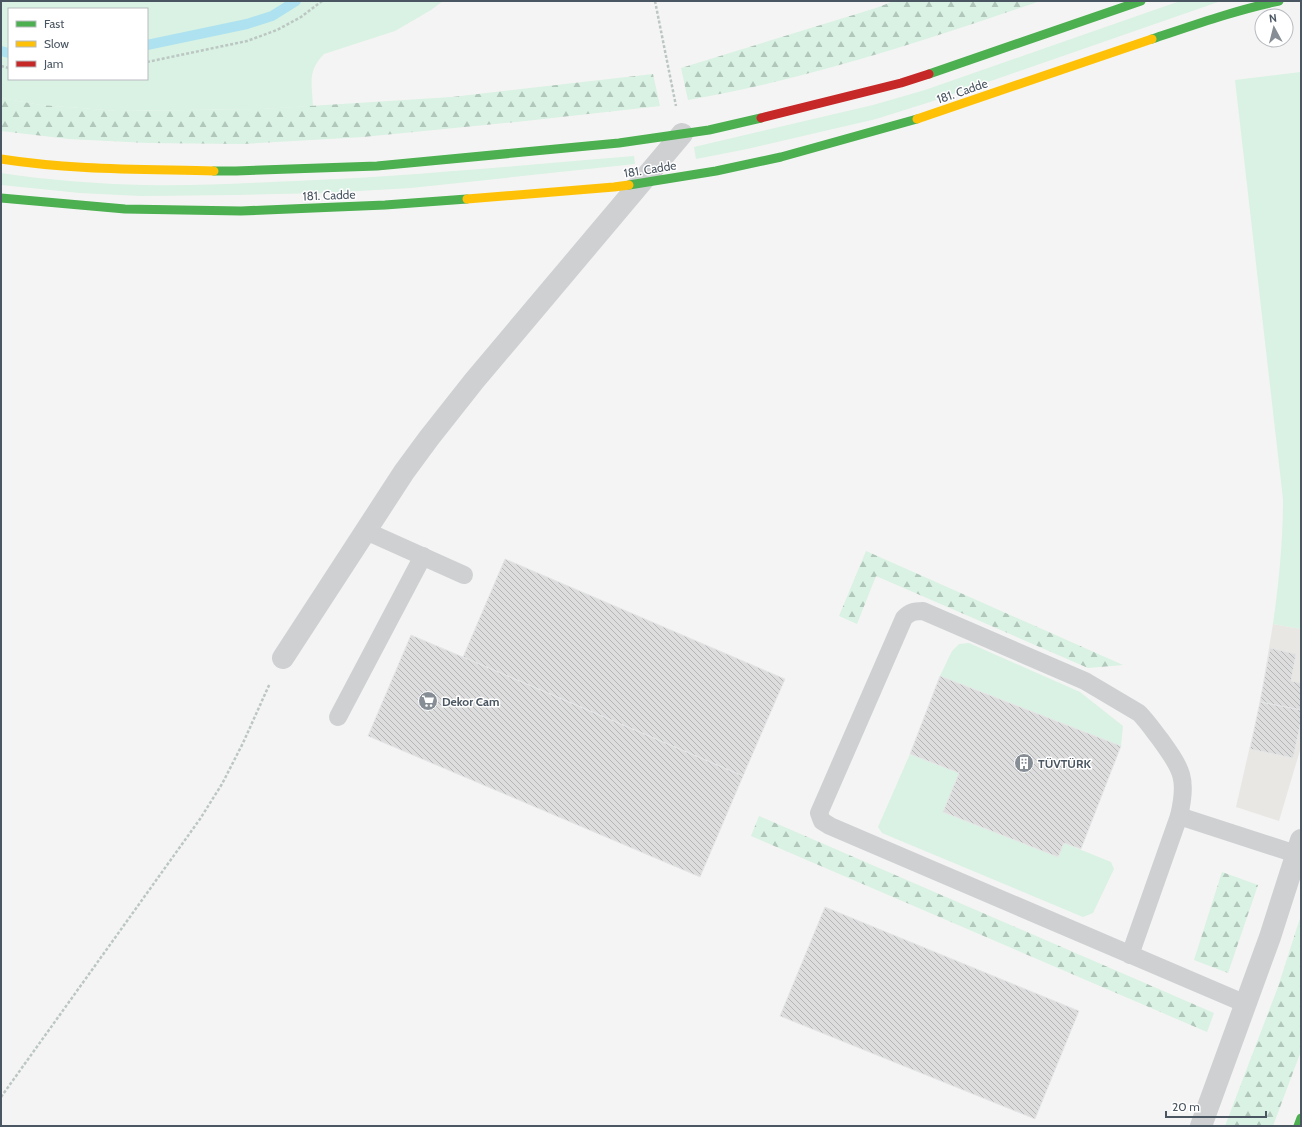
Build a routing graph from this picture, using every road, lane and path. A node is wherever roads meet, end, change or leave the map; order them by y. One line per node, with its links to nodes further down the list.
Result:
1 (322, 1): 5 (path)
2 (655, 1): 6 (path)
3 (1140, 1): 6 (main road)
4 (1279, 1): 8 (main road, 181. Cadde)
5 (148, 62)
6 (682, 134): 7 (main road); 8 (street)
7 (1, 159)
8 (641, 182): 9 (main road, 181. Cadde); 10 (street)
9 (1, 198)
10 (366, 531): 11 (lane); 13 (street)
11 (423, 556): 12 (lane); 14 (lane)
12 (464, 575)
13 (283, 658): 19 (path)
14 (338, 717)
15 (1179, 816): 16 (lane); 17 (lane); 17 (lane)
16 (1299, 847): 18 (street)
17 (1130, 955): 18 (lane)
18 (1246, 1004): 21 (street)
19 (1, 1096)
20 (1301, 1118): 22 (main road)
21 (1201, 1126)
22 (1298, 1126)

